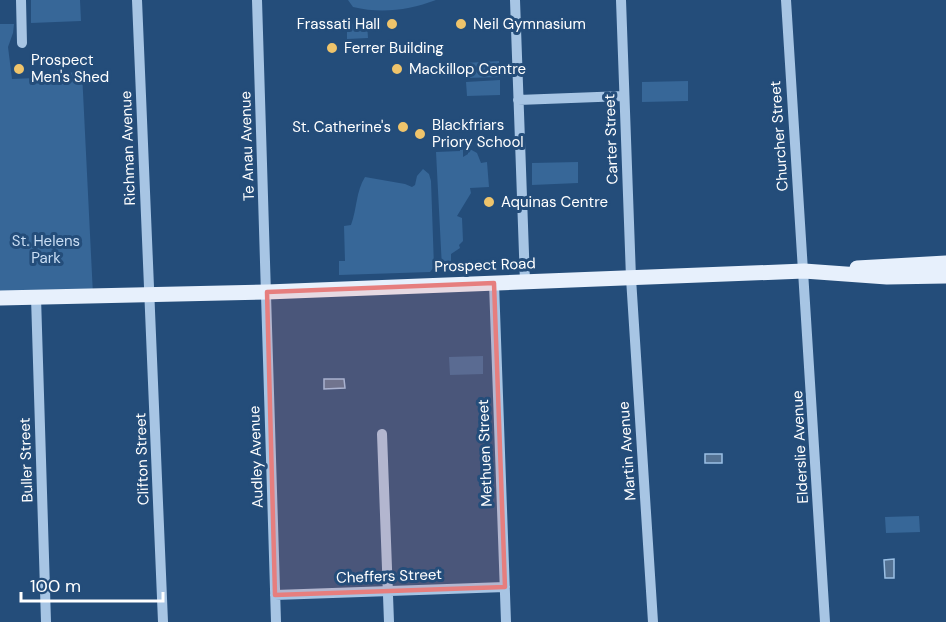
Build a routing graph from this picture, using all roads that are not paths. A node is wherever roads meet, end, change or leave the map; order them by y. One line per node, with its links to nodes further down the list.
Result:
1 (21, 0): 7 (street)
2 (137, 0): 18 (street, Richman Avenue)
3 (257, 0): 17 (street, Te Anau Avenue)
4 (515, 0): 9 (street)
5 (621, 0): 8 (street, Carter Street)
6 (786, 0): 11 (street, Churcher Street)
7 (22, 43)
8 (624, 96): 9 (street); 14 (street, Carter Street)
9 (518, 100): 15 (street)
10 (946, 263): 12 (main road, Prospect Road)
11 (804, 271): 12 (main road, Prospect Road); 14 (main road, Prospect Road); 32 (street, Elderslie Avenue)
12 (822, 271): 13 (main road, Prospect Road)
13 (946, 276)
14 (631, 278): 15 (main road, Prospect Road); 31 (street, Martin Avenue)
15 (525, 282): 16 (main road, Prospect Road)
16 (494, 283): 17 (main road, Prospect Road); 23 (street, Methuen Street)
17 (267, 292): 18 (main road, Prospect Road); 25 (street, Audley Avenue)
18 (149, 295): 20 (main road, Prospect Road); 27 (street, Clifton Street)
19 (0, 298): 20 (main road, Prospect Road)
20 (36, 302): 21 (main road, Prospect Road); 26 (street, Buller Street)
21 (0, 308)
22 (382, 434): 24 (street)
23 (505, 587): 24 (street, Cheffers Street); 30 (street, Methuen Street)
24 (388, 591): 25 (street, Cheffers Street); 29 (street)
25 (275, 595): 28 (street, Audley Avenue)
26 (46, 622)
27 (163, 622)
28 (276, 622)
29 (389, 622)
30 (506, 622)
31 (653, 622)
32 (825, 622)

